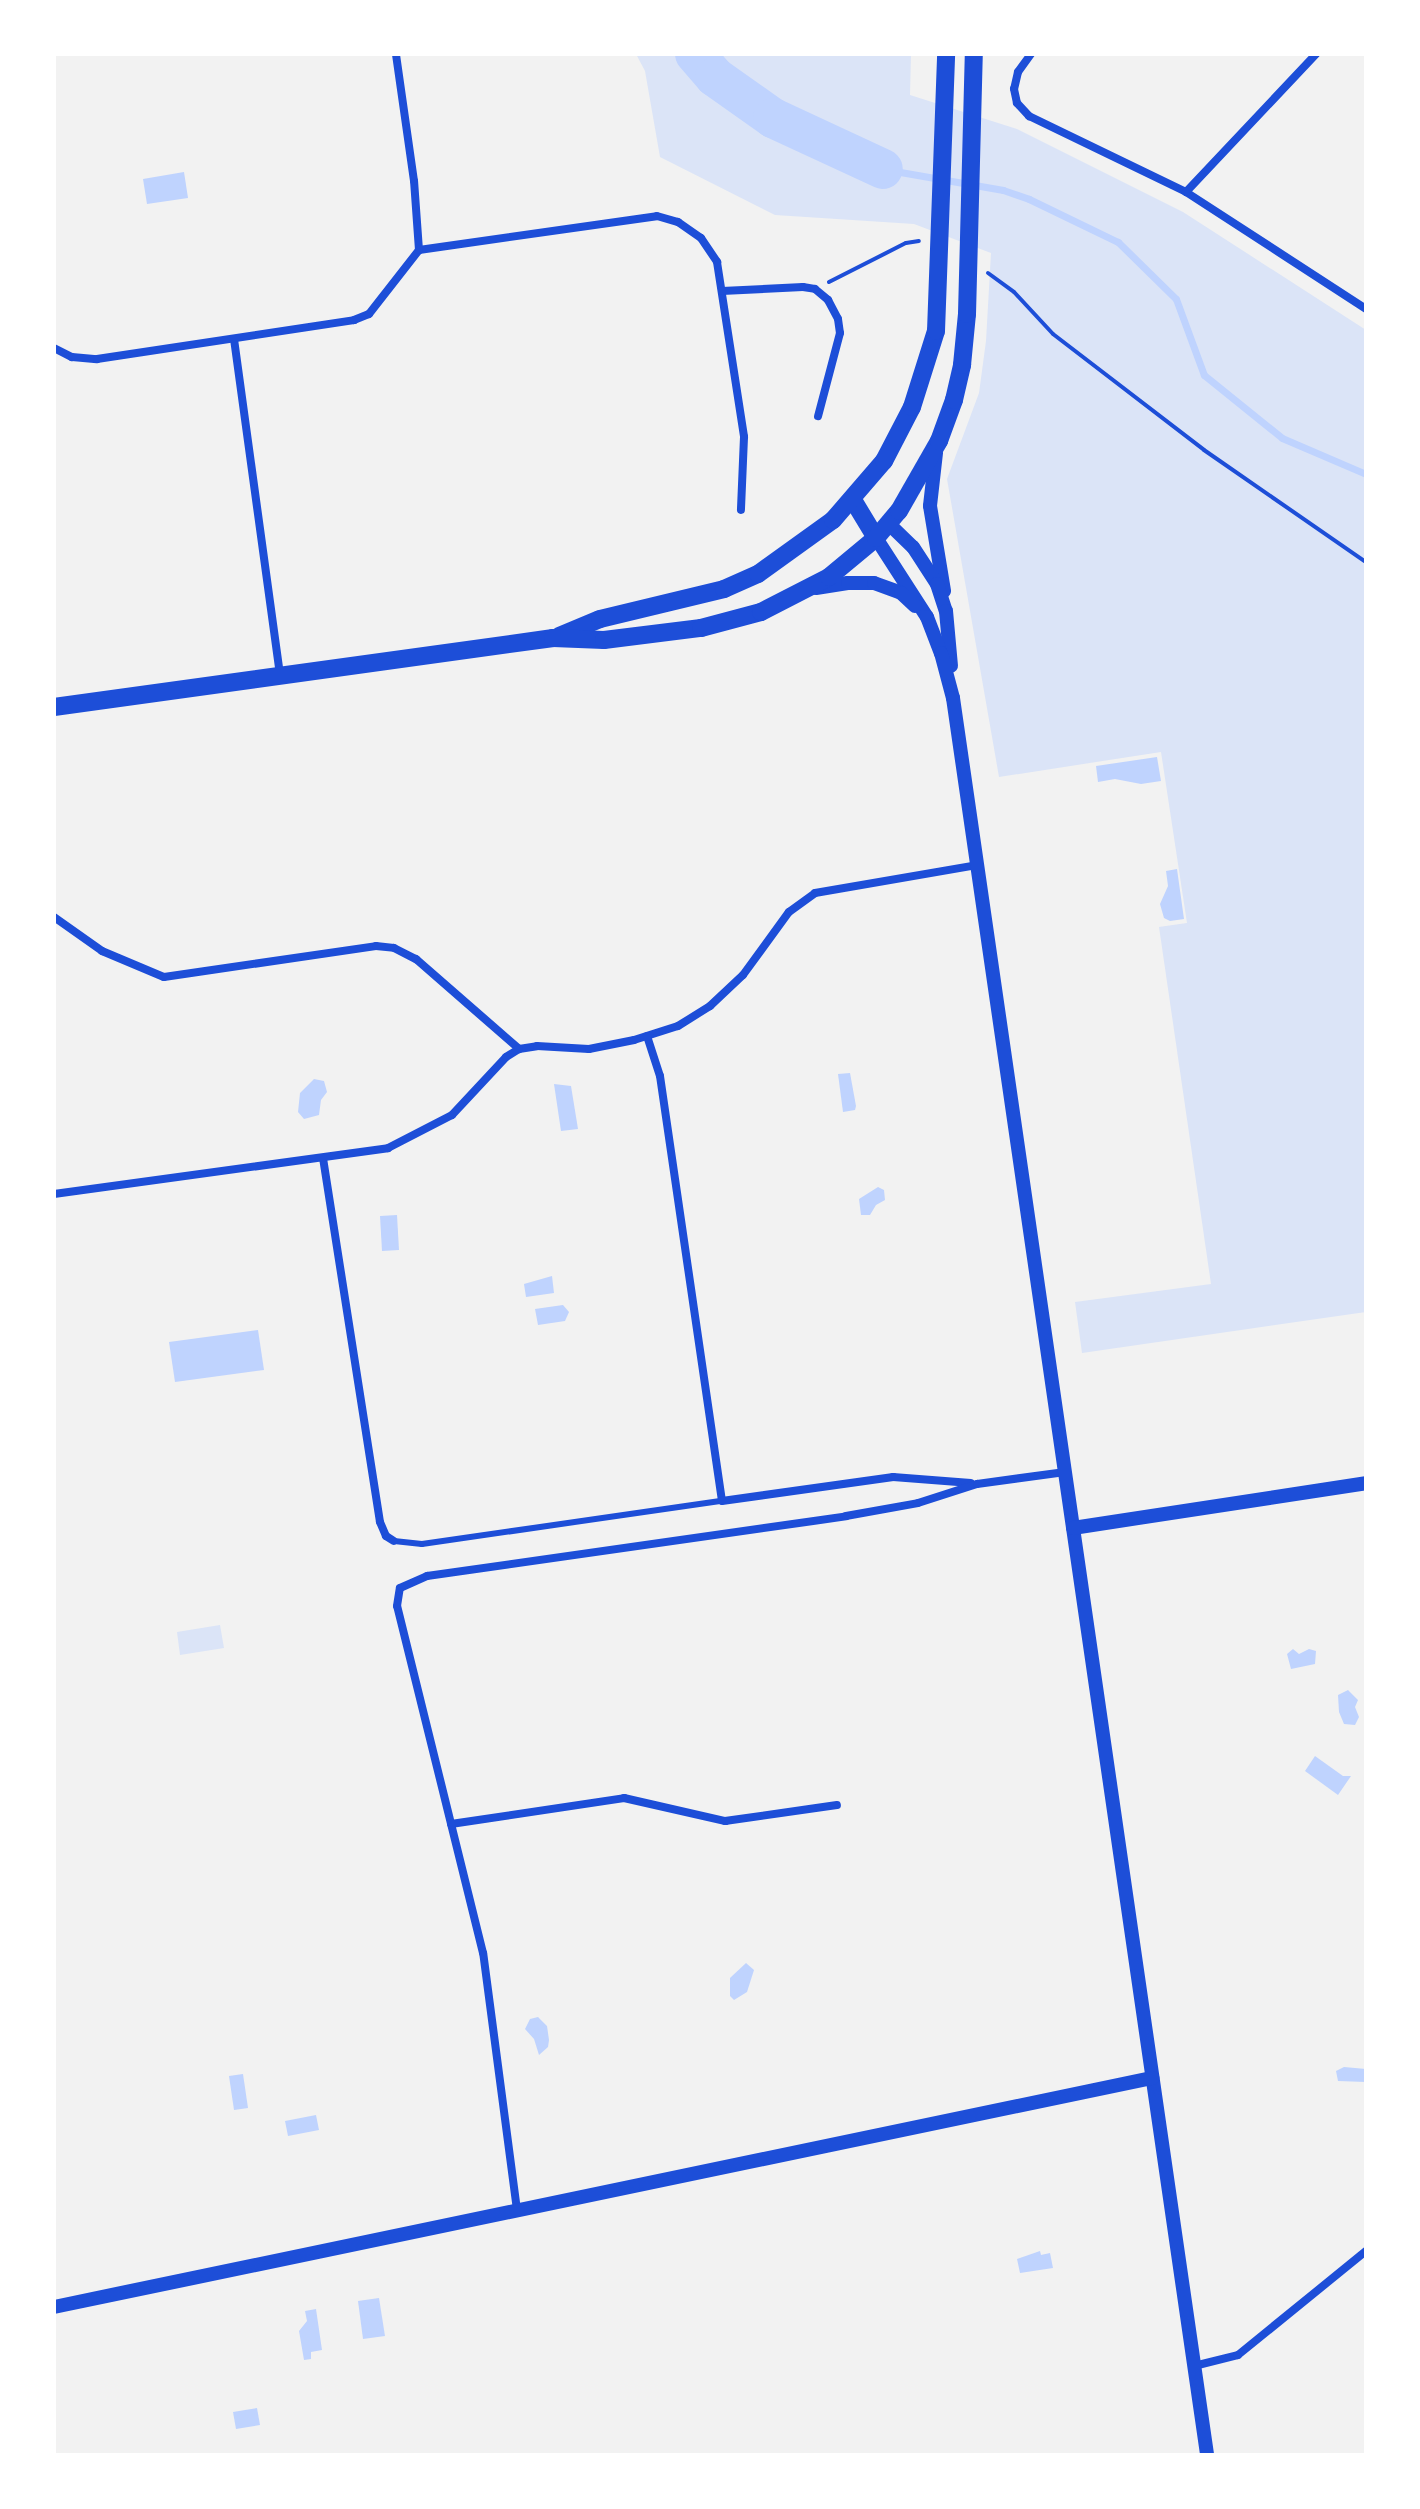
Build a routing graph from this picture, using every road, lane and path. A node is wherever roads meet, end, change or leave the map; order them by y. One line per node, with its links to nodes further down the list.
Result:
1 (396, 54): 8 (street)
2 (946, 54): 17 (highway)
3 (974, 54): 9 (highway)
4 (1031, 54): 6 (street)
5 (1316, 54): 6 (street)
6 (1186, 192): 12 (street)
7 (926, 242): 10 (path)
8 (419, 250): 11 (street); 13 (street)
9 (972, 273): 16 (highway); 21 (path)
10 (815, 289): 11 (street); 15 (street)
11 (722, 291): 18 (street)
12 (1366, 309)
13 (234, 339): 14 (street); 26 (street)
14 (54, 348)
15 (818, 416)
16 (939, 441): 19 (highway); 23 (street)
17 (853, 500): 19 (highway); 20 (highway); 24 (highway)
18 (741, 510)
19 (889, 524): 20 (highway); 23 (street)
20 (876, 538): 22 (highway); 25 (street)
21 (1366, 562)
22 (808, 590): 24 (highway); 25 (street)
23 (946, 611): 27 (street)
24 (553, 638): 26 (highway)
25 (938, 644): 27 (street)
26 (280, 677): 28 (highway)
27 (953, 698): 29 (street)
28 (54, 707)
29 (977, 865): 31 (street); 35 (street)
30 (54, 917): 32 (street)
31 (647, 1036): 32 (street); 38 (street)
32 (519, 1049): 33 (street)
33 (323, 1158): 34 (street); 40 (street)
34 (54, 1194)
35 (1065, 1472): 37 (street); 39 (street)
36 (1366, 1483): 39 (street)
37 (977, 1484): 38 (street); 42 (street)
38 (722, 1501): 40 (lane)
39 (1073, 1528): 43 (street)
40 (394, 1541)
41 (837, 1805): 42 (street)
42 (451, 1824): 44 (street)
43 (1152, 2078): 44 (street); 47 (street)
44 (517, 2210): 46 (street)
45 (1366, 2251): 47 (street)
46 (54, 2307)
47 (1194, 2366): 48 (street)
48 (1207, 2455)

